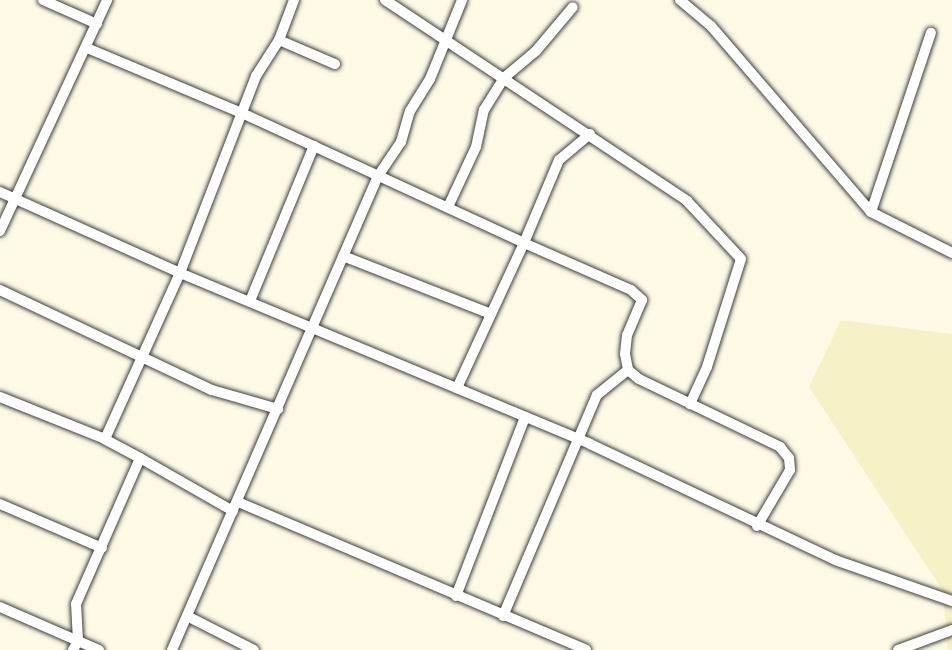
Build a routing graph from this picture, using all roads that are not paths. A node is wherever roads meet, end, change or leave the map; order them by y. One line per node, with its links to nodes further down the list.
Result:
1 (43, 0): 8 (street)
2 (107, 0): 8 (street)
3 (294, 0): 11 (street)
4 (385, 0): 10 (street)
5 (462, 0): 10 (street)
6 (680, 0): 22 (street)
7 (573, 7): 14 (street)
8 (97, 24): 12 (street)
9 (931, 33): 22 (street)
10 (446, 39): 14 (street); 18 (street)
11 (279, 40): 13 (street); 15 (street)
12 (87, 48): 15 (street); 20 (street)
13 (335, 64)
14 (505, 77): 16 (street); 21 (street)
15 (244, 114): 17 (street); 27 (street)
16 (590, 134): 24 (street); 36 (street)
17 (314, 146): 18 (street); 29 (street)
18 (378, 176): 21 (street); 26 (street)
19 (0, 192): 20 (street)
20 (15, 199): 23 (street); 27 (street)
21 (448, 207): 24 (street)
22 (871, 213): 25 (street)
23 (0, 231)
24 (524, 243): 30 (street); 33 (street)
25 (952, 253)
26 (344, 256): 30 (street); 31 (street)
27 (180, 273): 29 (street); 32 (street)
28 (0, 290): 32 (street)
29 (250, 301): 31 (street)
30 (491, 314): 34 (street)
31 (313, 326): 34 (street); 37 (street)
32 (141, 357): 37 (street); 40 (street)
33 (628, 370): 36 (street); 39 (street)
34 (457, 388): 38 (street)
35 (0, 397): 40 (street)
36 (690, 404): 44 (street)
37 (278, 409): 43 (street)
38 (525, 417): 39 (street); 46 (street)
39 (576, 438): 44 (street); 50 (street)
40 (105, 439): 41 (street)
41 (140, 458): 43 (street); 45 (street)
42 (0, 504): 45 (street)
43 (235, 506): 46 (street); 49 (street)
44 (757, 526): 47 (street)
45 (102, 548): 52 (street)
46 (456, 596): 50 (street)
47 (952, 601)
48 (0, 608): 52 (street)
49 (187, 616): 54 (street); 55 (street)
50 (503, 616): 56 (street)
51 (952, 630): 57 (street)
52 (75, 645): 53 (street)
53 (99, 650)
54 (172, 650)
55 (254, 650)
56 (586, 650)
57 (898, 650)

